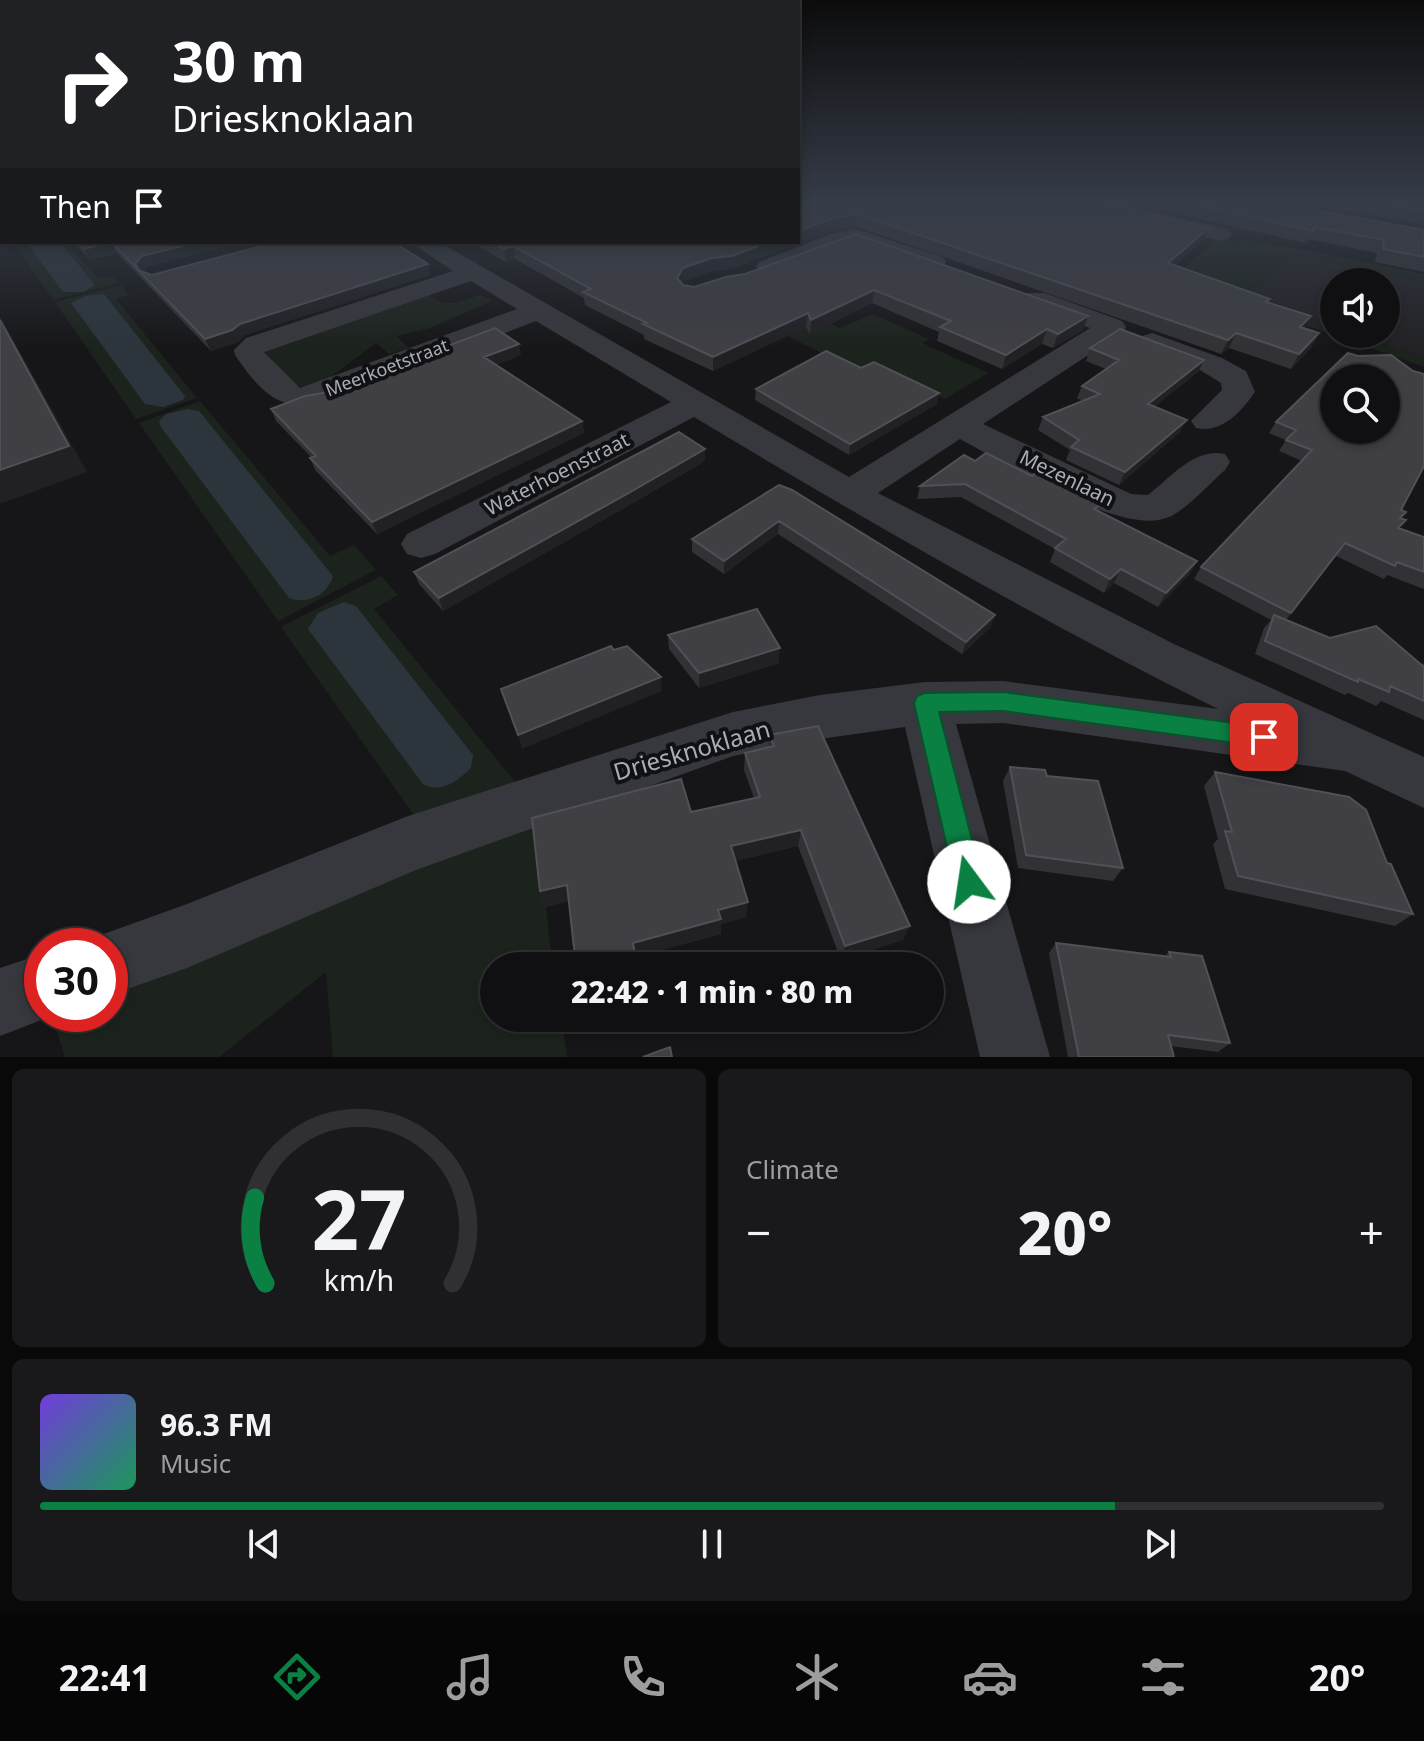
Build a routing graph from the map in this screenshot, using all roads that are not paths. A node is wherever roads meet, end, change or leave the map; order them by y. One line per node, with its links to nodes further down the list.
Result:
1 (436, 250): 4 (street, Driesknoklaan)
2 (810, 250): 6 (street)
3 (898, 250): 5 (street)
4 (474, 272): 8 (street, Driesknoklaan); 8 (street, Meerkoetstraat)
5 (964, 273)
6 (740, 278)
7 (1008, 289): 9 (street)
8 (540, 310): 10 (street, Driesknoklaan)
9 (1112, 327): 11 (street); 12 (street)
10 (693, 404): 14 (street, Driesknoklaan); 15 (street, Waterhoenstraat)
11 (1208, 421)
12 (959, 425): 13 (street, Mezenlaan); 14 (street)
13 (1212, 462)
14 (850, 494): 17 (street, Driesknoklaan)
15 (421, 544)
16 (925, 703): 17 (street, Driesknoklaan); 19 (street, Driesknoklaan); 22 (street)
17 (1352, 749): 18 (street, Driesknoklaan)
18 (1424, 783)
19 (128, 957)
20 (24, 993): 21 (street)
21 (0, 1002)
22 (1015, 1057)

